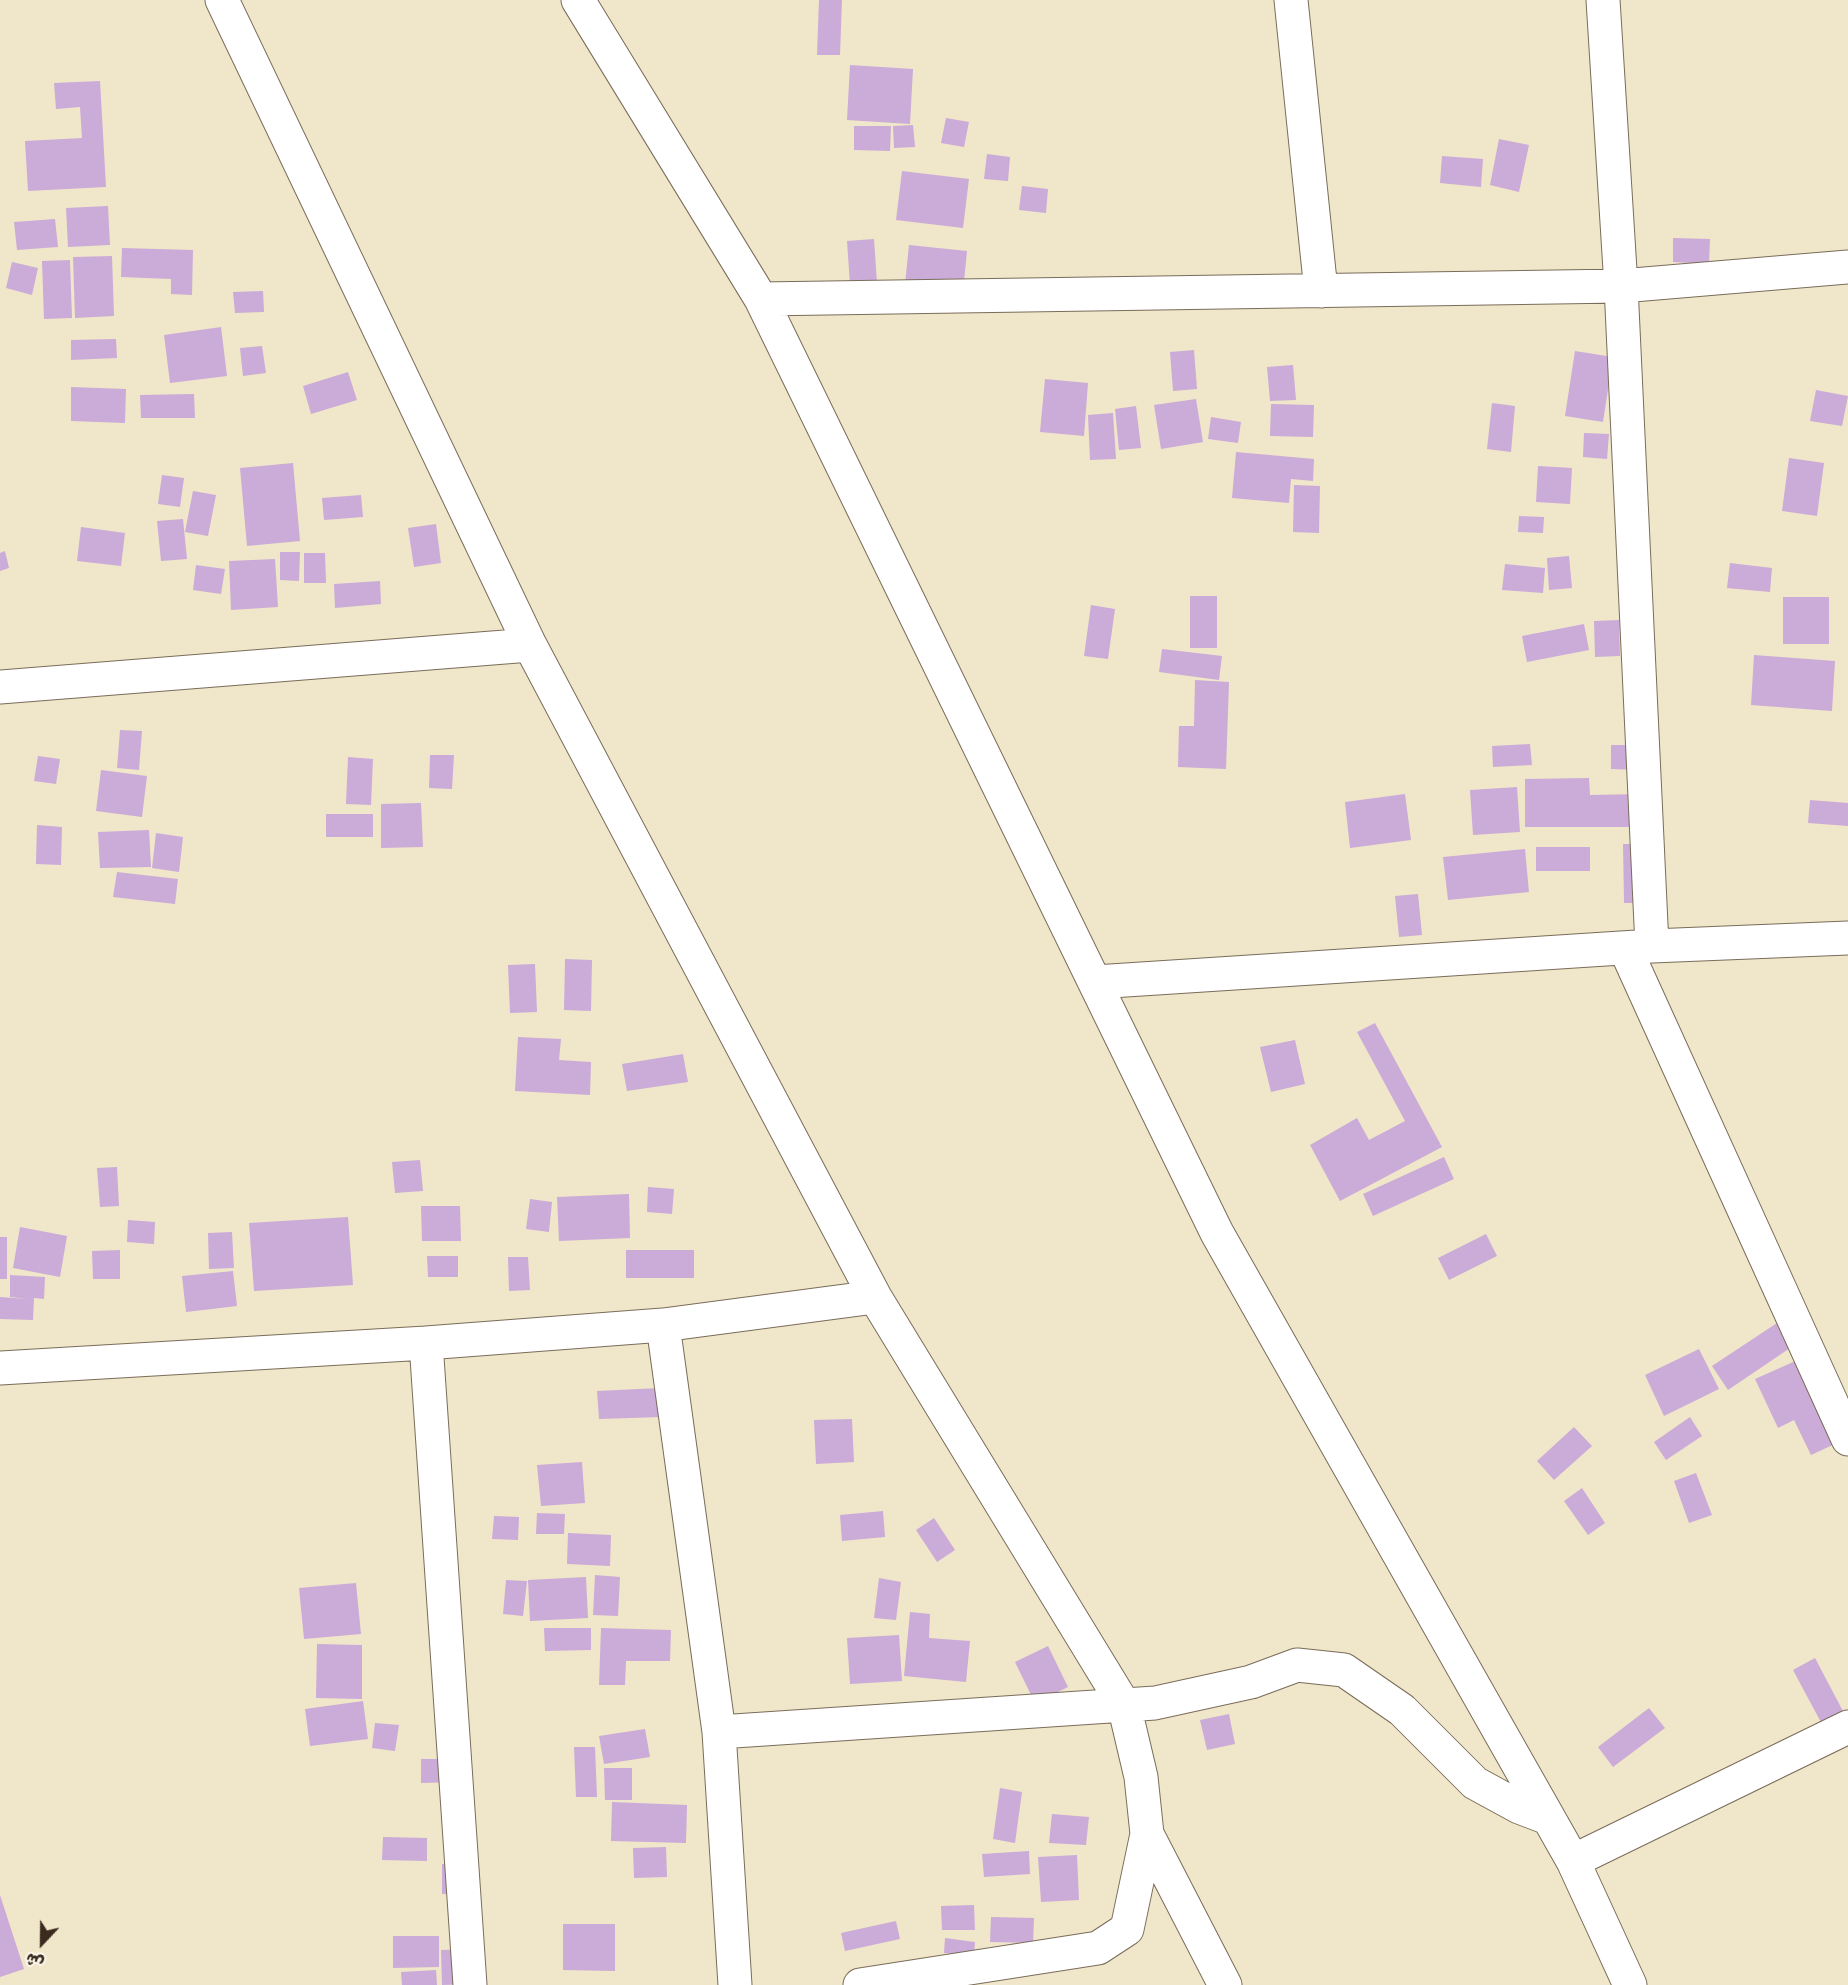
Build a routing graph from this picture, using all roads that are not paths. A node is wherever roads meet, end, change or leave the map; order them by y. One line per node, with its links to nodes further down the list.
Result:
1 (222, 0): 9 (street)
2 (578, 0): 8 (street)
3 (1291, 0): 7 (street)
4 (1603, 0): 6 (street)
5 (1848, 267): 6 (street)
6 (1621, 286): 7 (street); 12 (street)
7 (1321, 291): 8 (street)
8 (761, 299): 13 (street)
9 (530, 645): 10 (street); 14 (street)
10 (0, 687)
11 (1848, 938): 12 (street)
12 (1638, 947): 13 (street); 18 (street)
13 (1095, 982): 22 (street)
14 (875, 1297): 15 (street); 19 (street)
15 (663, 1325): 16 (street); 21 (street)
16 (426, 1343): 17 (street); 26 (street)
17 (0, 1368)
18 (1848, 1439)
19 (1124, 1706): 21 (street); 22 (street); 23 (street)
20 (1848, 1727): 24 (street)
21 (719, 1732): 27 (street)
22 (1548, 1818): 24 (street)
23 (1147, 1834): 25 (street); 29 (street)
24 (1573, 1861): 30 (street)
25 (1036, 1971): 28 (street)
26 (470, 1985)
27 (735, 1985)
28 (860, 1985)
29 (1225, 1985)
30 (1630, 1985)

